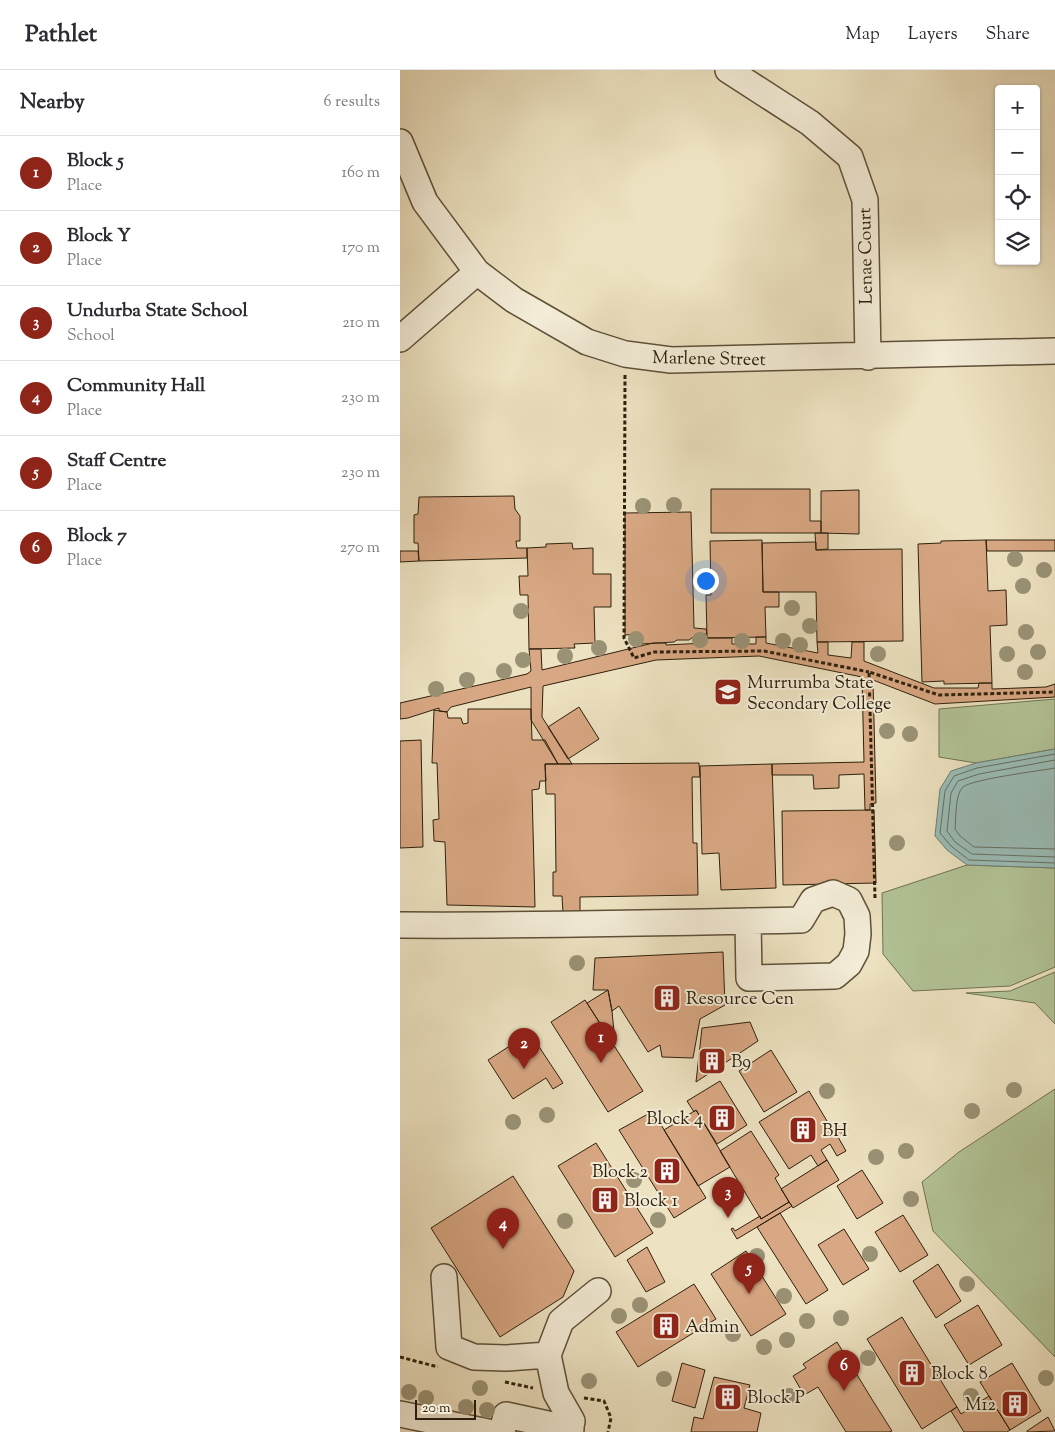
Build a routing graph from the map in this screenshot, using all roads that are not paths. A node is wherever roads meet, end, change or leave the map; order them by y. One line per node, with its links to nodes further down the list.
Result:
1 (728, 70): 6 (street, Lenae Court)
2 (400, 142): 3 (street, Marlene Street)
3 (477, 272): 4 (street); 6 (street, Marlene Street)
4 (400, 339)
5 (1055, 351): 6 (street, Marlene Street)
6 (868, 357)
7 (748, 921): 7 (street); 8 (street)
8 (400, 925)
9 (444, 1277): 11 (street)
10 (598, 1291): 11 (street)
11 (548, 1355): 13 (street)
12 (400, 1414): 14 (street)
13 (570, 1431): 15 (street)
14 (488, 1432)
15 (502, 1432)

